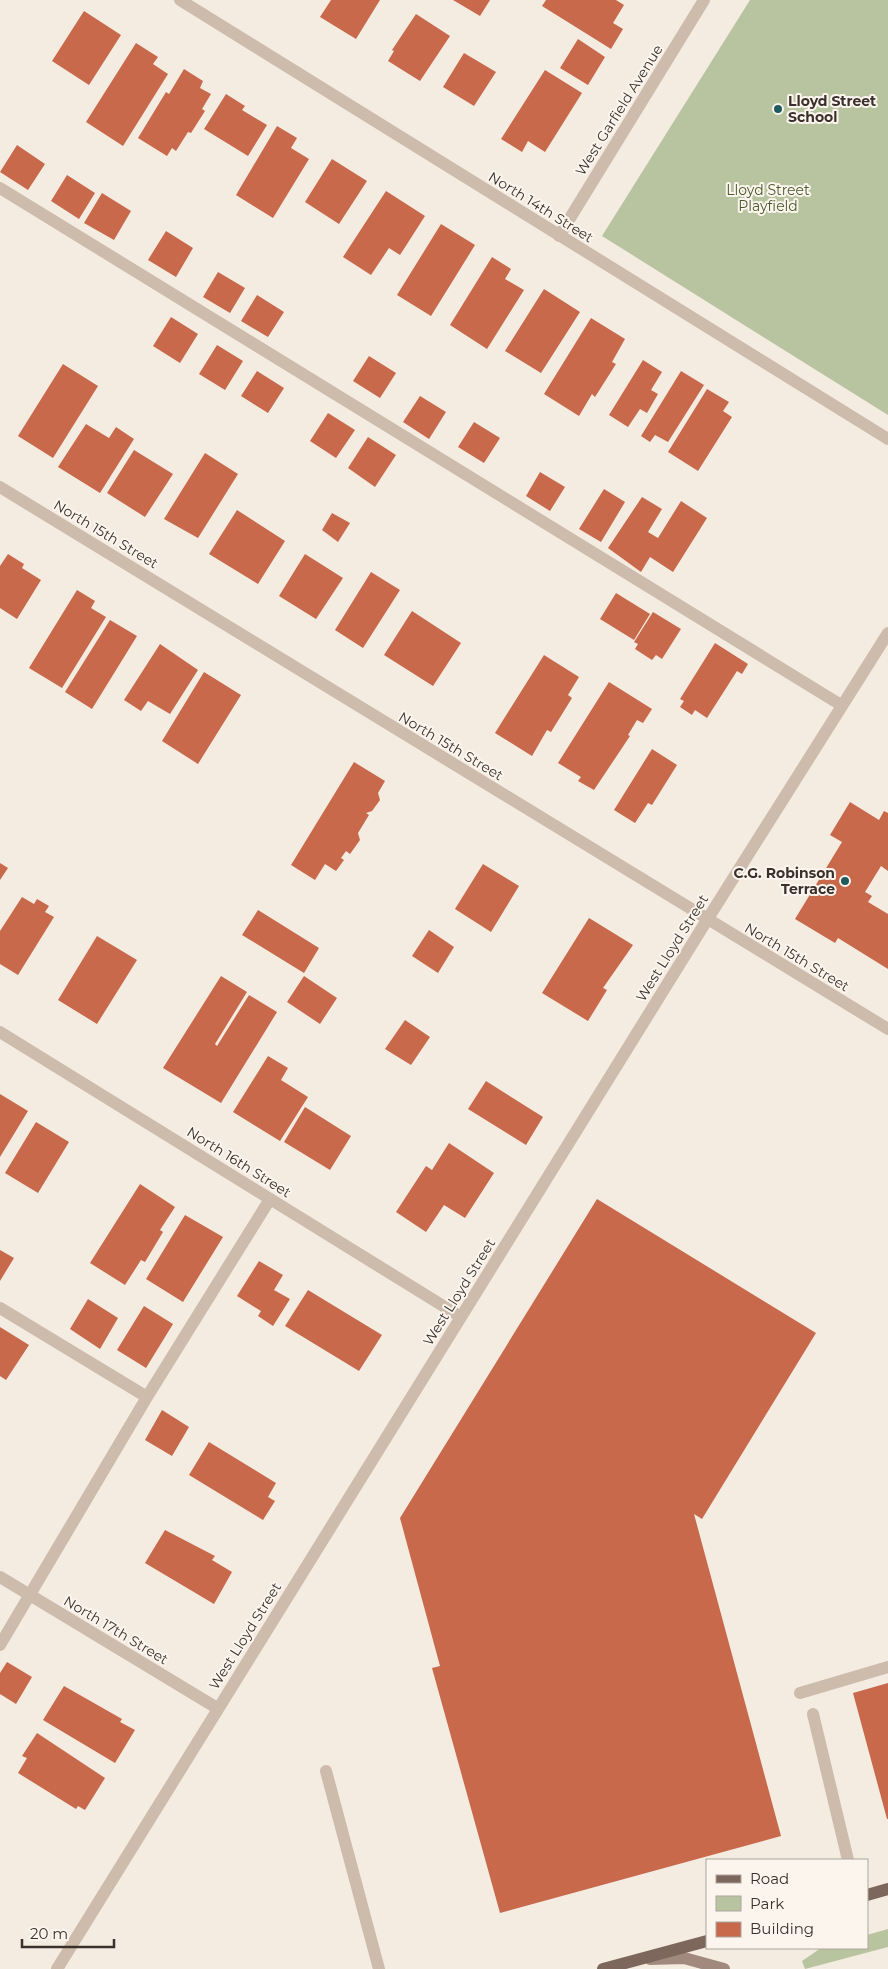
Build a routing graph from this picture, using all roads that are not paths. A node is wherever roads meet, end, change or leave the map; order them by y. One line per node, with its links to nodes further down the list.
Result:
1 (704, 0): 4 (street, West Garfield Avenue)
2 (182, 1): 4 (street, North 14th Street)
3 (0, 188): 8 (street)
4 (559, 236): 5 (street, North 14th Street)
5 (888, 439)
6 (0, 487): 9 (street, North 15th Street)
7 (888, 633): 8 (street, West Lloyd Street)
8 (841, 706): 9 (street, West Lloyd Street)
9 (706, 920): 10 (street, North 15th Street); 14 (street, West Lloyd Street)
10 (888, 1029)
11 (0, 1032): 12 (street, North 16th Street)
12 (270, 1199): 14 (street, North 16th Street); 15 (street)
13 (0, 1308): 15 (street)
14 (461, 1317): 21 (street, West Lloyd Street)
15 (147, 1397): 17 (street)
16 (0, 1577): 17 (street, North 17th Street)
17 (31, 1596): 18 (street); 21 (street, North 17th Street)
18 (0, 1646)
19 (888, 1667): 20 (street)
20 (800, 1693)
21 (217, 1708): 29 (street, West Lloyd Street)
22 (814, 1714): 24 (street)
23 (326, 1771): 30 (street)
24 (848, 1859)
25 (888, 1888): 26 (main road)
26 (868, 1895)
27 (706, 1940): 28 (main road)
28 (644, 1959): 31 (main road); 32 (main road); 33 (main road)
29 (57, 1969)
30 (379, 1969)
31 (604, 1969)
32 (655, 1969)
33 (724, 1969)

